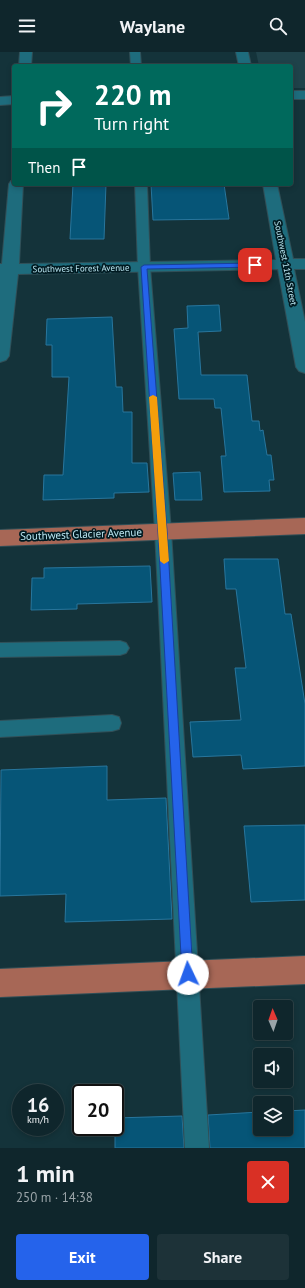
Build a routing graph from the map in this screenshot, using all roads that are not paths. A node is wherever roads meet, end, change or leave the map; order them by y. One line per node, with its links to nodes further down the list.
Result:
1 (26, 52): 4 (street)
2 (135, 52): 5 (lane)
3 (242, 52): 6 (street)
4 (25, 64)
5 (136, 64)
6 (245, 64)
7 (293, 95): 8 (street)
8 (305, 95)
9 (12, 100): 10 (street)
10 (0, 101)
11 (16, 186): 17 (street)
12 (141, 186): 16 (lane)
13 (270, 186): 15 (street, Southwest 11th Street)
14 (305, 264): 15 (street, Southwest Forest Avenue)
15 (287, 265): 16 (street, Southwest Forest Avenue); 19 (street, Southwest 11th Street)
16 (144, 267): 17 (street, Southwest Forest Avenue); 21 (lane)
17 (5, 269): 18 (street)
18 (0, 356)
19 (305, 367)
20 (305, 526): 21 (highway, Southwest Glacier Avenue)
21 (163, 531): 22 (highway, Southwest Glacier Avenue); 28 (lane)
22 (0, 538)
23 (120, 648): 24 (lane)
24 (0, 650)
25 (112, 723): 26 (lane)
26 (0, 729)
27 (305, 970): 28 (highway)
28 (188, 974): 29 (highway); 30 (lane)
29 (0, 983)
30 (197, 1148)

